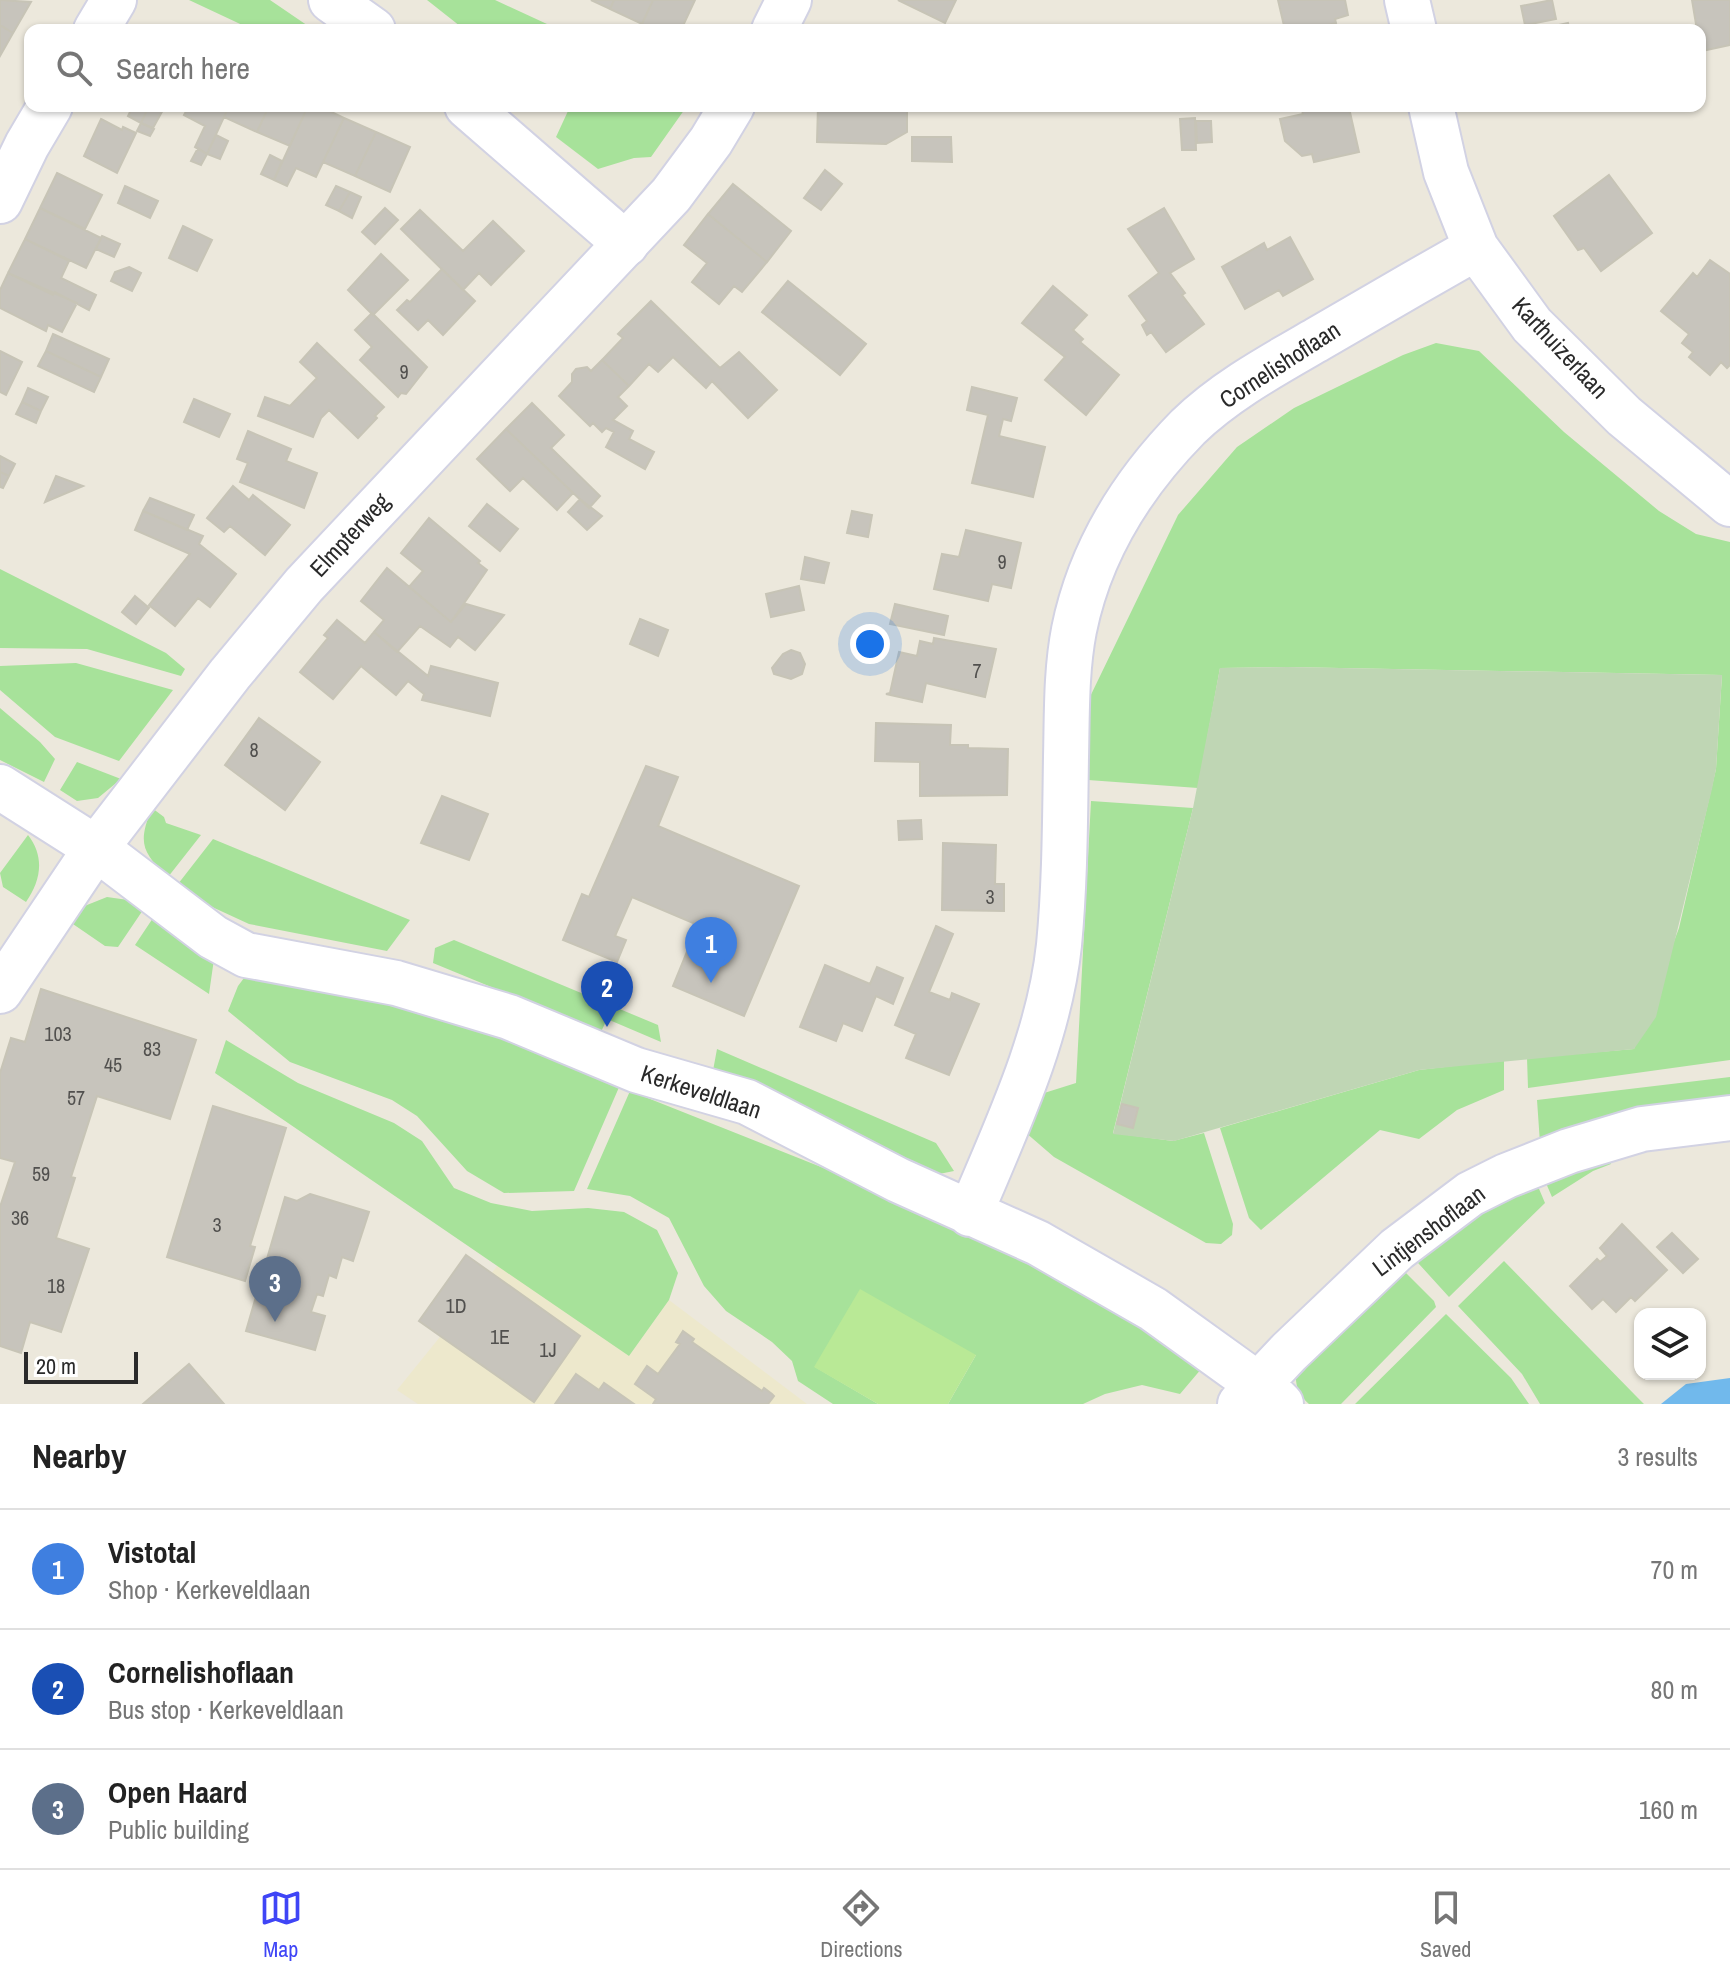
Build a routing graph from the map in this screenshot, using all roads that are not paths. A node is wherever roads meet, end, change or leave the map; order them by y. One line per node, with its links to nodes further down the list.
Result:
1 (114, 0): 5 (street)
2 (331, 0): 6 (street)
3 (789, 0): 7 (street)
4 (1407, 0): 8 (street)
5 (100, 24)
6 (365, 24)
7 (777, 24)
8 (1413, 24)
9 (46, 112): 13 (street)
10 (474, 112): 14 (street)
11 (728, 112): 14 (street, Elmpterweg)
12 (1432, 112): 15 (street, Karthuizerlaan)
13 (0, 201)
14 (626, 244): 18 (street, Elmpterweg)
15 (1476, 248): 16 (street, Karthuizerlaan); 21 (street, Cornelishoflaan)
16 (1730, 504)
17 (0, 787): 18 (street, Kerkeveldlaan)
18 (96, 848): 19 (street, Elmpterweg); 21 (street, Kerkeveldlaan)
19 (0, 991)
20 (1730, 1118): 22 (street, Lintjenshoflaan)
21 (970, 1214): 22 (street, Kerkeveldlaan)
22 (1259, 1398)

